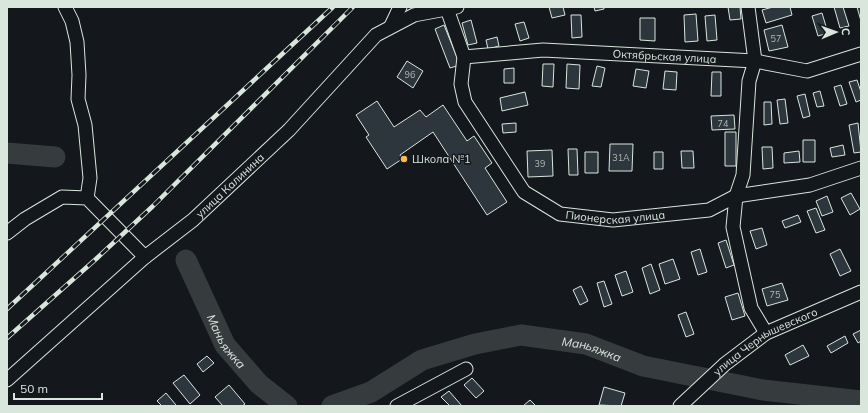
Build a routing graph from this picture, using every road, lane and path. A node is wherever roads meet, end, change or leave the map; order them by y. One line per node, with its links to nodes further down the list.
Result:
1 (65, 7): 11 (street)
2 (400, 7): 5 (street)
3 (748, 7): 8 (street)
4 (452, 8): 5 (street, улица Калинина); 7 (street, Пионерская улица)
5 (391, 26): 13 (street, улица Калинина)
6 (861, 54): 8 (street, Октябрьская улица)
7 (464, 57): 8 (street, Октябрьская улица); 10 (street, Пионерская улица)
8 (755, 61): 10 (street)
9 (861, 168): 10 (street, Пионерская улица)
10 (736, 196): 15 (street)
11 (87, 198): 12 (street); 13 (street)
12 (7, 233)
13 (145, 257): 17 (street, улица Калинина)
14 (861, 292): 15 (street, улица Чернышевского)
15 (766, 333): 19 (street, улица Чернышевского)
16 (466, 369): 18 (street)
17 (7, 380)
18 (397, 406)
19 (680, 406)

